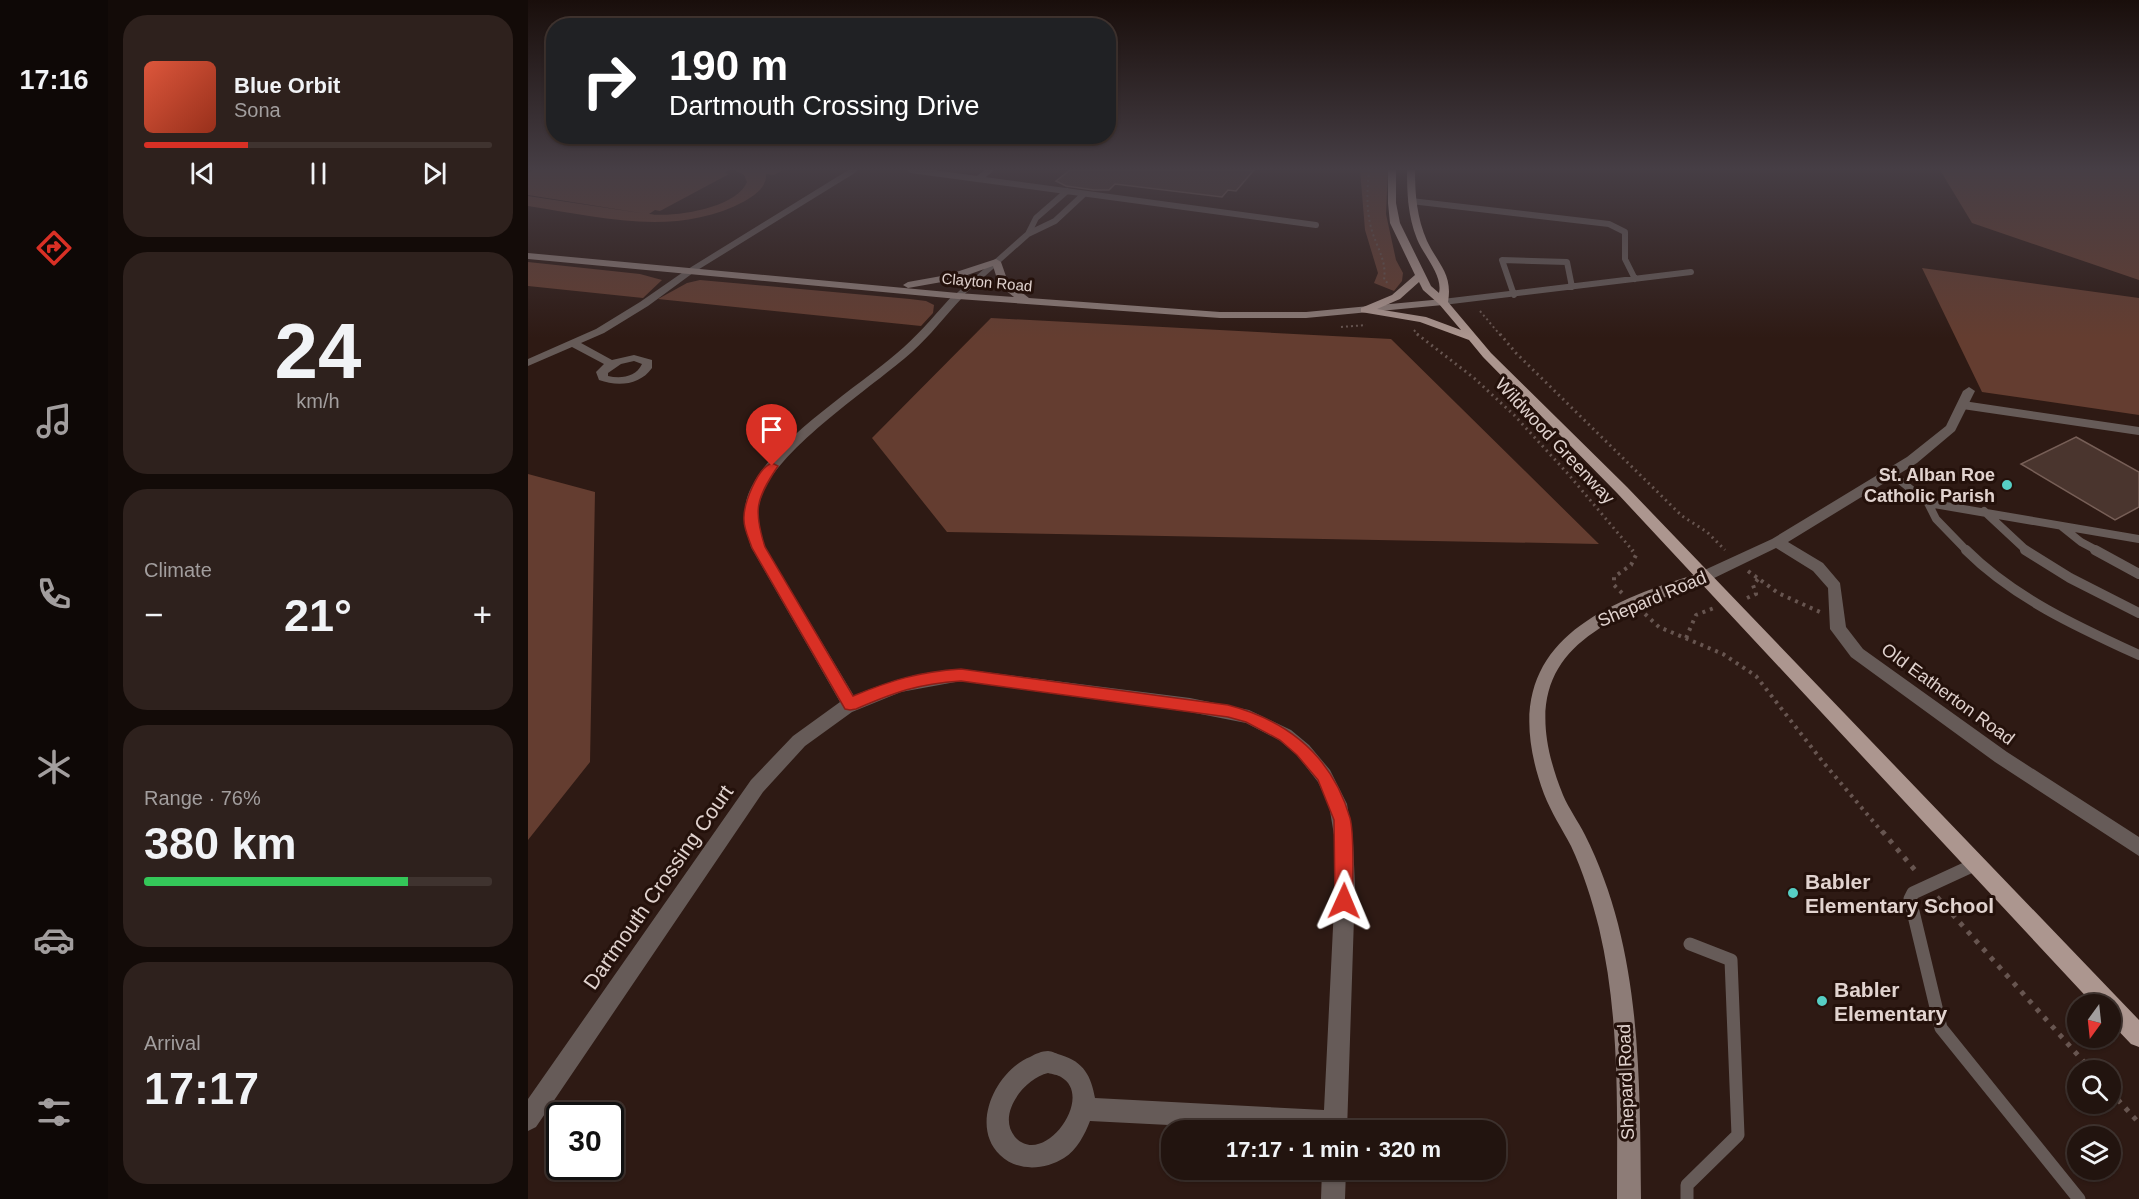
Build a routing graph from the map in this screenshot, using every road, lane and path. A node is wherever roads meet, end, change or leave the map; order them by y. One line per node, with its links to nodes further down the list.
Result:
1 (763, 226): 11 (lane)
2 (1032, 226): 8 (lane)
3 (1044, 226): 8 (lane)
4 (1371, 226): 15 (path)
5 (1396, 226): 13 (main road)
6 (1418, 226): 21 (main road)
7 (1613, 226): 14 (lane)
8 (1028, 234): 10 (lane)
9 (528, 256): 11 (main road, Clayton Road)
10 (996, 262): 17 (main road); 19 (lane); 20 (main road)
11 (692, 270): 17 (main road, Clayton Road); 26 (street)
12 (1691, 272): 14 (lane)
13 (1420, 276): 21 (main road); 22 (main road)
14 (1635, 279): 16 (lane)
15 (1392, 285)
16 (1572, 287): 18 (lane); 18 (lane)
17 (888, 289): 19 (main road, Clayton Road)
18 (1514, 295): 21 (lane)
19 (958, 296): 20 (main road, Clayton Road); 51 (street)
20 (1026, 301): 22 (main road, Clayton Road)
21 (1443, 302): 22 (main road, Clayton Road); 25 (main road)
22 (1365, 310): 25 (main road)
23 (1480, 311): 38 (path)
24 (1417, 322): 43 (path, Wildwood Greenway)
25 (1471, 338): 41 (main road)
26 (574, 344): 27 (street); 28 (street)
27 (528, 363)
28 (612, 364)
29 (1969, 391): 30 (street, Shepard Road)
30 (1963, 405): 31 (lane); 32 (street, Shepard Road)
31 (2139, 431)
32 (1892, 474): 33 (lane); 37 (street, Shepard Road)
33 (1928, 503): 34 (lane); 50 (lane)
34 (1984, 511): 35 (lane); 46 (lane)
35 (2059, 525): 36 (lane); 40 (lane)
36 (2139, 539)
37 (1776, 542): 41 (street, Shepard Road); 48 (street, Old Eatherton Road)
38 (1722, 547)
39 (1747, 571): 42 (path)
40 (2139, 574)
41 (1703, 577): 53 (main road); 69 (main road, Shepard Road)
42 (1758, 579): 44 (path); 48 (path)
43 (1619, 591)
44 (1749, 597)
45 (1703, 612): 49 (path)
46 (2139, 613)
47 (1646, 615): 49 (path)
48 (1837, 618): 52 (street, Old Eatherton Road)
49 (1686, 638): 54 (path)
50 (2139, 655)
51 (850, 704): 63 (street, Dartmouth Crossing Court); 65 (street, Dartmouth Crossing Court)
52 (2139, 847)
53 (1976, 864): 57 (main road); 71 (lane)
54 (1910, 865)
55 (1943, 904): 60 (path)
56 (1690, 944): 70 (lane)
57 (2099, 994)
58 (2121, 1017): 59 (main road)
59 (2139, 1036)
60 (2082, 1060)
61 (2121, 1103): 66 (path)
62 (1083, 1109): 64 (street)
63 (528, 1119)
64 (1246, 1120)
65 (1335, 1120)
66 (2139, 1123)
67 (1334, 1180): 68 (street)
68 (1333, 1199)
69 (1629, 1199)
70 (1687, 1199)
71 (2079, 1199)

